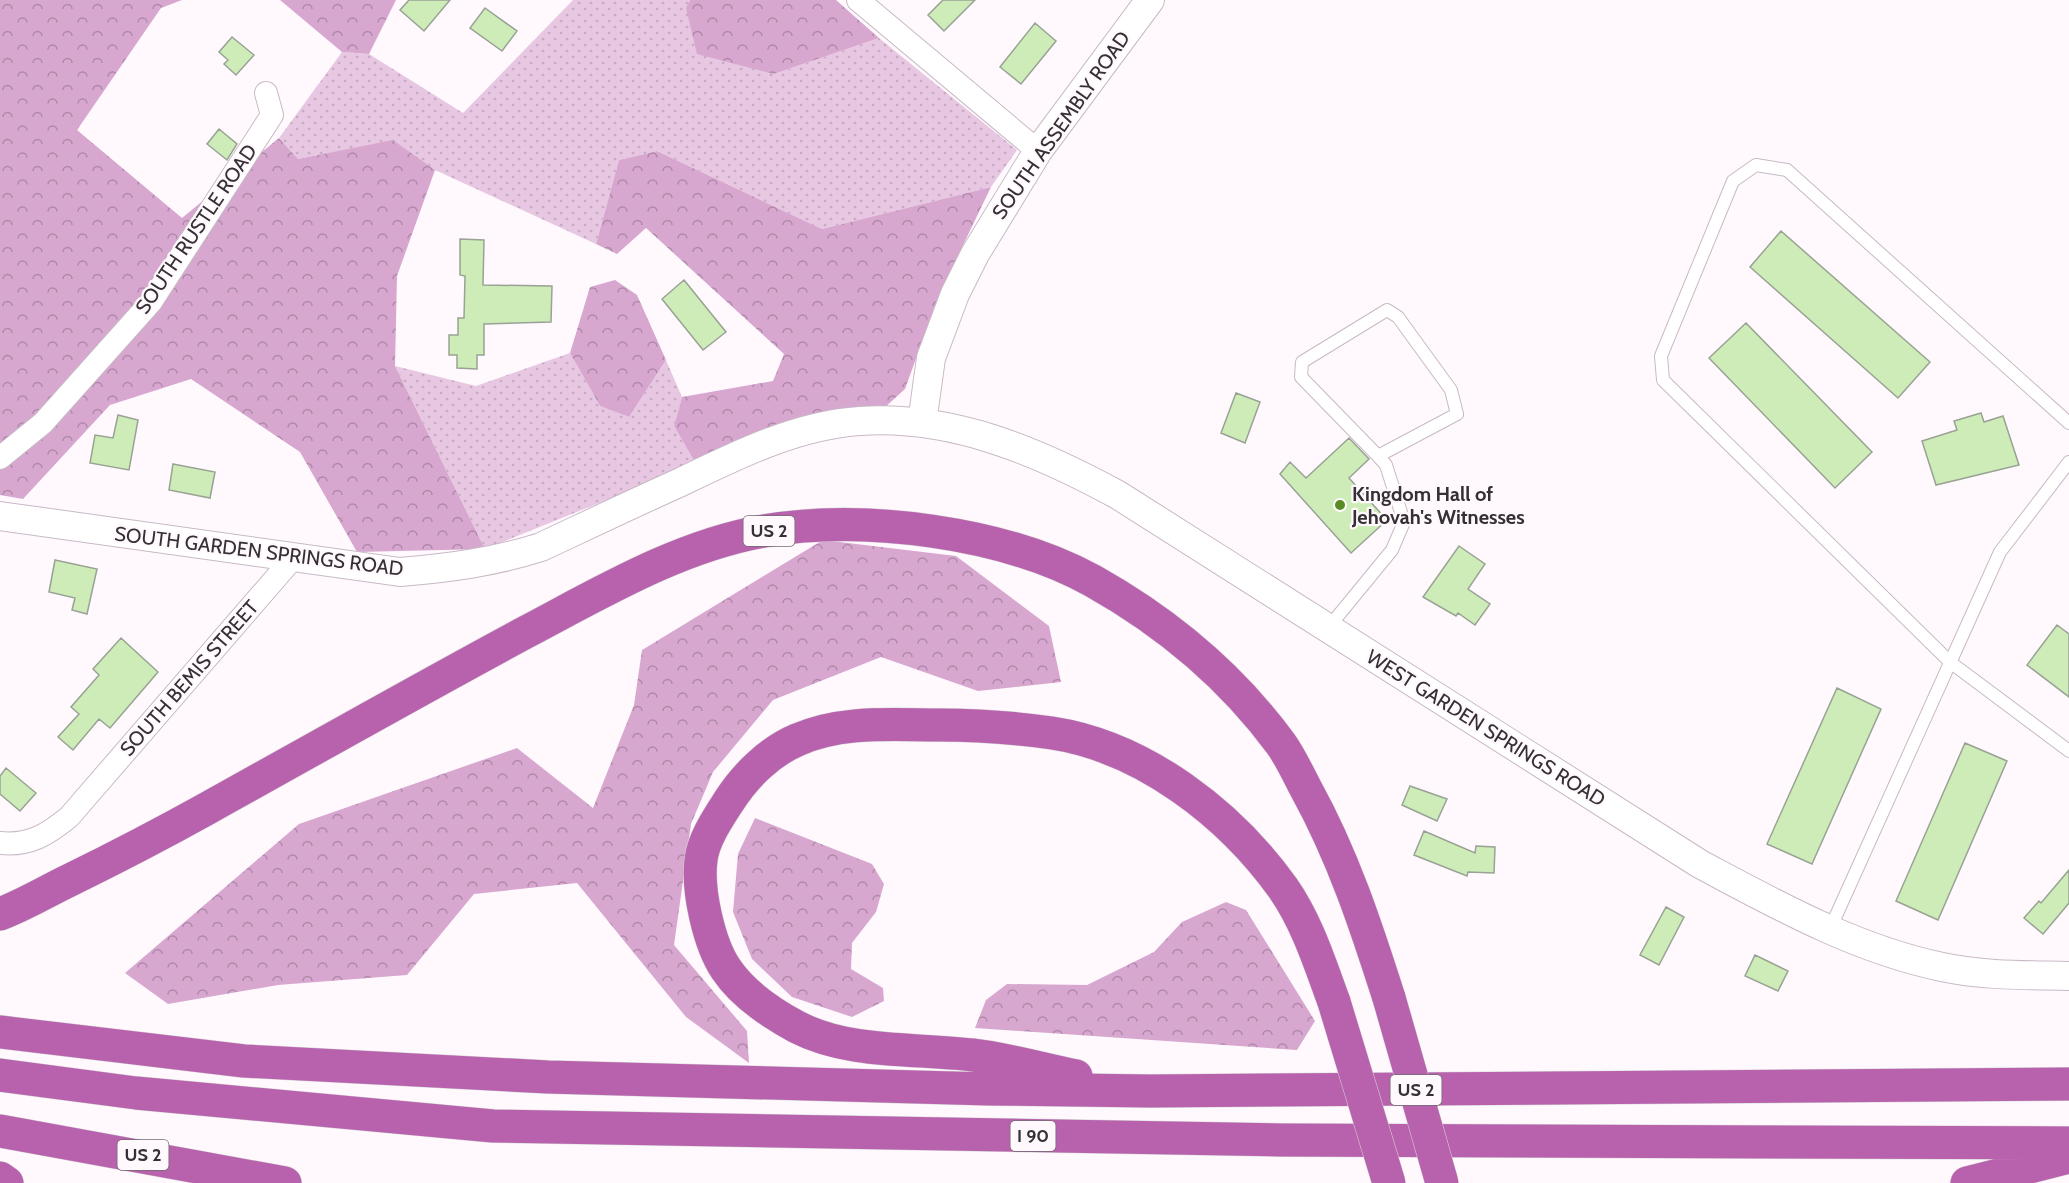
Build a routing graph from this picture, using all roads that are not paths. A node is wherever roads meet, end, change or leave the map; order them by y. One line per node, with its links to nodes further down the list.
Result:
1 (858, 0): 4 (street)
2 (1150, 0): 4 (street, SOUTH ASSEMBLY ROAD)
3 (266, 93): 8 (street, SOUTH RUSTLE ROAD)
4 (1038, 151): 5 (street, SOUTH ASSEMBLY ROAD)
5 (922, 423): 11 (street, SOUTH GARDEN SPRINGS ROAD); 12 (street, WEST GARDEN SPRINGS ROAD)
6 (2069, 423): 13 (lane)
7 (1378, 456): 7 (lane); 12 (lane)
8 (0, 458)
9 (2069, 462): 13 (lane)
10 (0, 516): 11 (street, SOUTH GARDEN SPRINGS ROAD)
11 (294, 556): 15 (street, SOUTH BEMIS STREET)
12 (1328, 628): 17 (street, WEST GARDEN SPRINGS ROAD)
13 (1950, 662): 14 (lane); 17 (lane)
14 (2069, 751)
15 (0, 843)
16 (0, 914): 30 (highway, US 2, bridge)
17 (1830, 929): 18 (street, WEST GARDEN SPRINGS ROAD)
18 (2069, 976)
19 (0, 1032): 22 (highway)
20 (0, 1075): 24 (highway, I 90)
21 (2069, 1084): 22 (highway)
22 (1151, 1091): 29 (highway, US 2, bridge)
23 (0, 1131): 28 (highway, US 2)
24 (2069, 1143)
25 (2069, 1157): 31 (highway)
26 (0, 1178): 27 (highway)
27 (7, 1183)
28 (285, 1183)
29 (1389, 1183)
30 (1442, 1183)
31 (1967, 1183)

